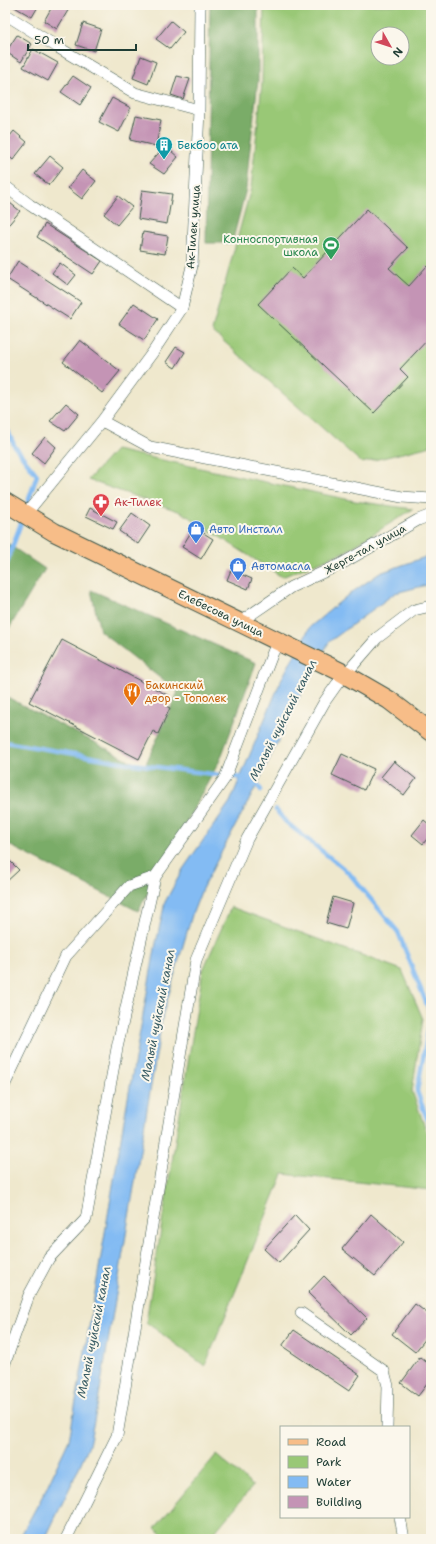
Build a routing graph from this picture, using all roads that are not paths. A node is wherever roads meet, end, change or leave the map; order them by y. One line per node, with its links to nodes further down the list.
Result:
1 (200, 5): 3 (street, Ак-Тилек улица)
2 (5, 14): 3 (street)
3 (199, 110): 5 (street, Ак-Тилек улица)
4 (5, 186): 5 (street)
5 (182, 308): 6 (street, Ак-Тилек улица)
6 (102, 421): 7 (street); 10 (street, Ак-Тилек улица)
7 (431, 500)
8 (5, 502): 10 (main road, Елебесова улица)
9 (431, 515): 12 (street, Жерге-тал улица)
10 (25, 516): 12 (main road, Елебесова улица)
11 (431, 606): 14 (street)
12 (240, 622): 13 (main road, Елебесова улица)
13 (282, 642): 14 (main road, Елебесова улица); 16 (street)
14 (342, 673): 15 (main road, Елебесова улица); 22 (street)
15 (431, 732)
16 (155, 877): 17 (street); 19 (street)
17 (5, 1084)
18 (301, 1313): 20 (street)
19 (5, 1363)
20 (387, 1426)
21 (400, 1518): 23 (street)
22 (66, 1539)
23 (404, 1539)

